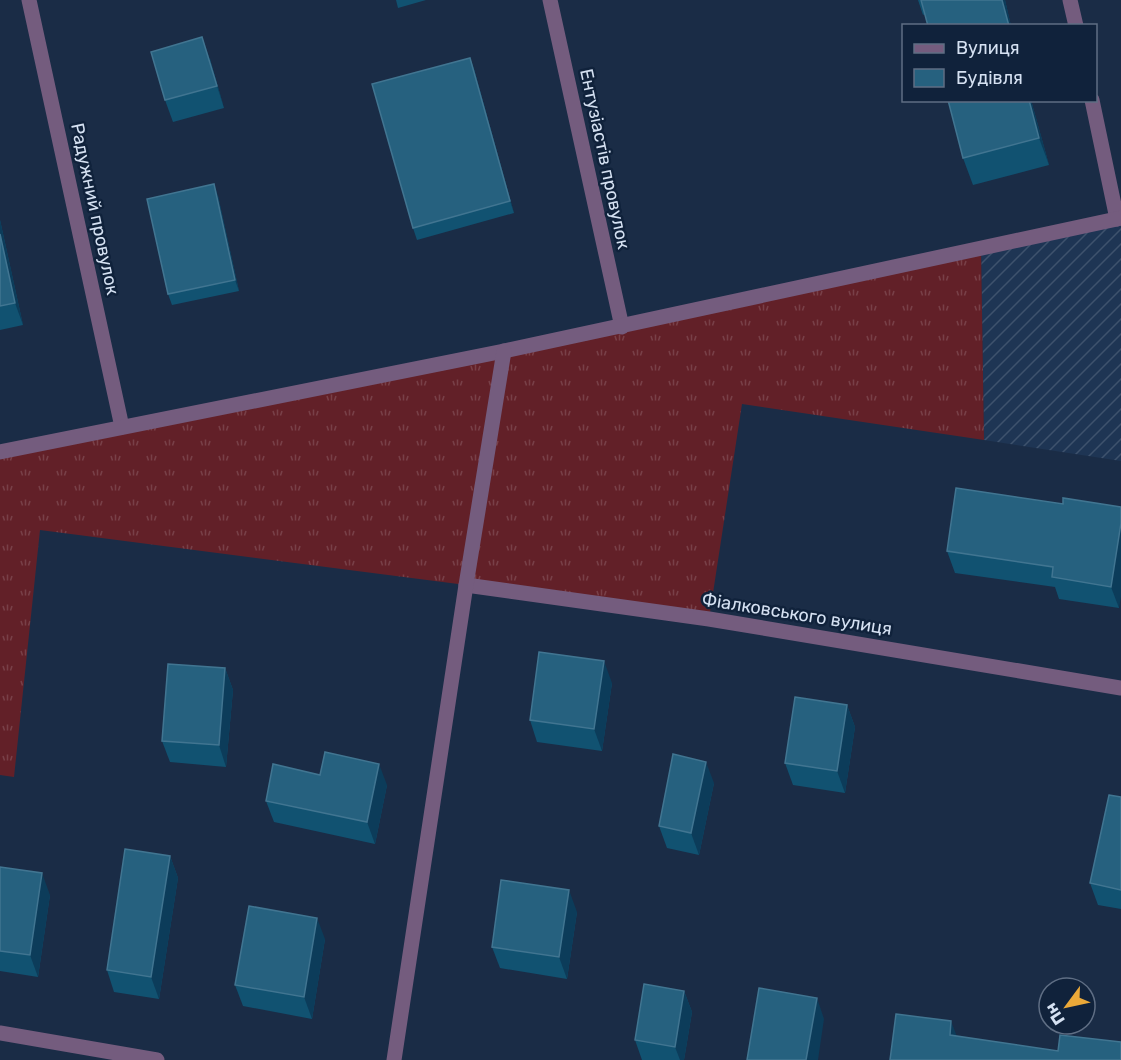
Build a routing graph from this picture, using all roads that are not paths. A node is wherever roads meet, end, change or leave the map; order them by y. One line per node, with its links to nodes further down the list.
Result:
1 (29, 0): 9 (street, Радужний провулок)
2 (550, 0): 7 (street, Ентузіастів провулок)
3 (1070, 0): 4 (street)
4 (1076, 24)
5 (1092, 102): 6 (street)
6 (1119, 219): 7 (street)
7 (622, 327): 8 (street)
8 (504, 351): 9 (street); 11 (street)
9 (122, 427): 10 (street)
10 (0, 452)
11 (466, 585): 12 (street, Фіалковського вулиця); 15 (street)
12 (1121, 688)
13 (0, 1033): 14 (street)
14 (157, 1060)
15 (394, 1060)

